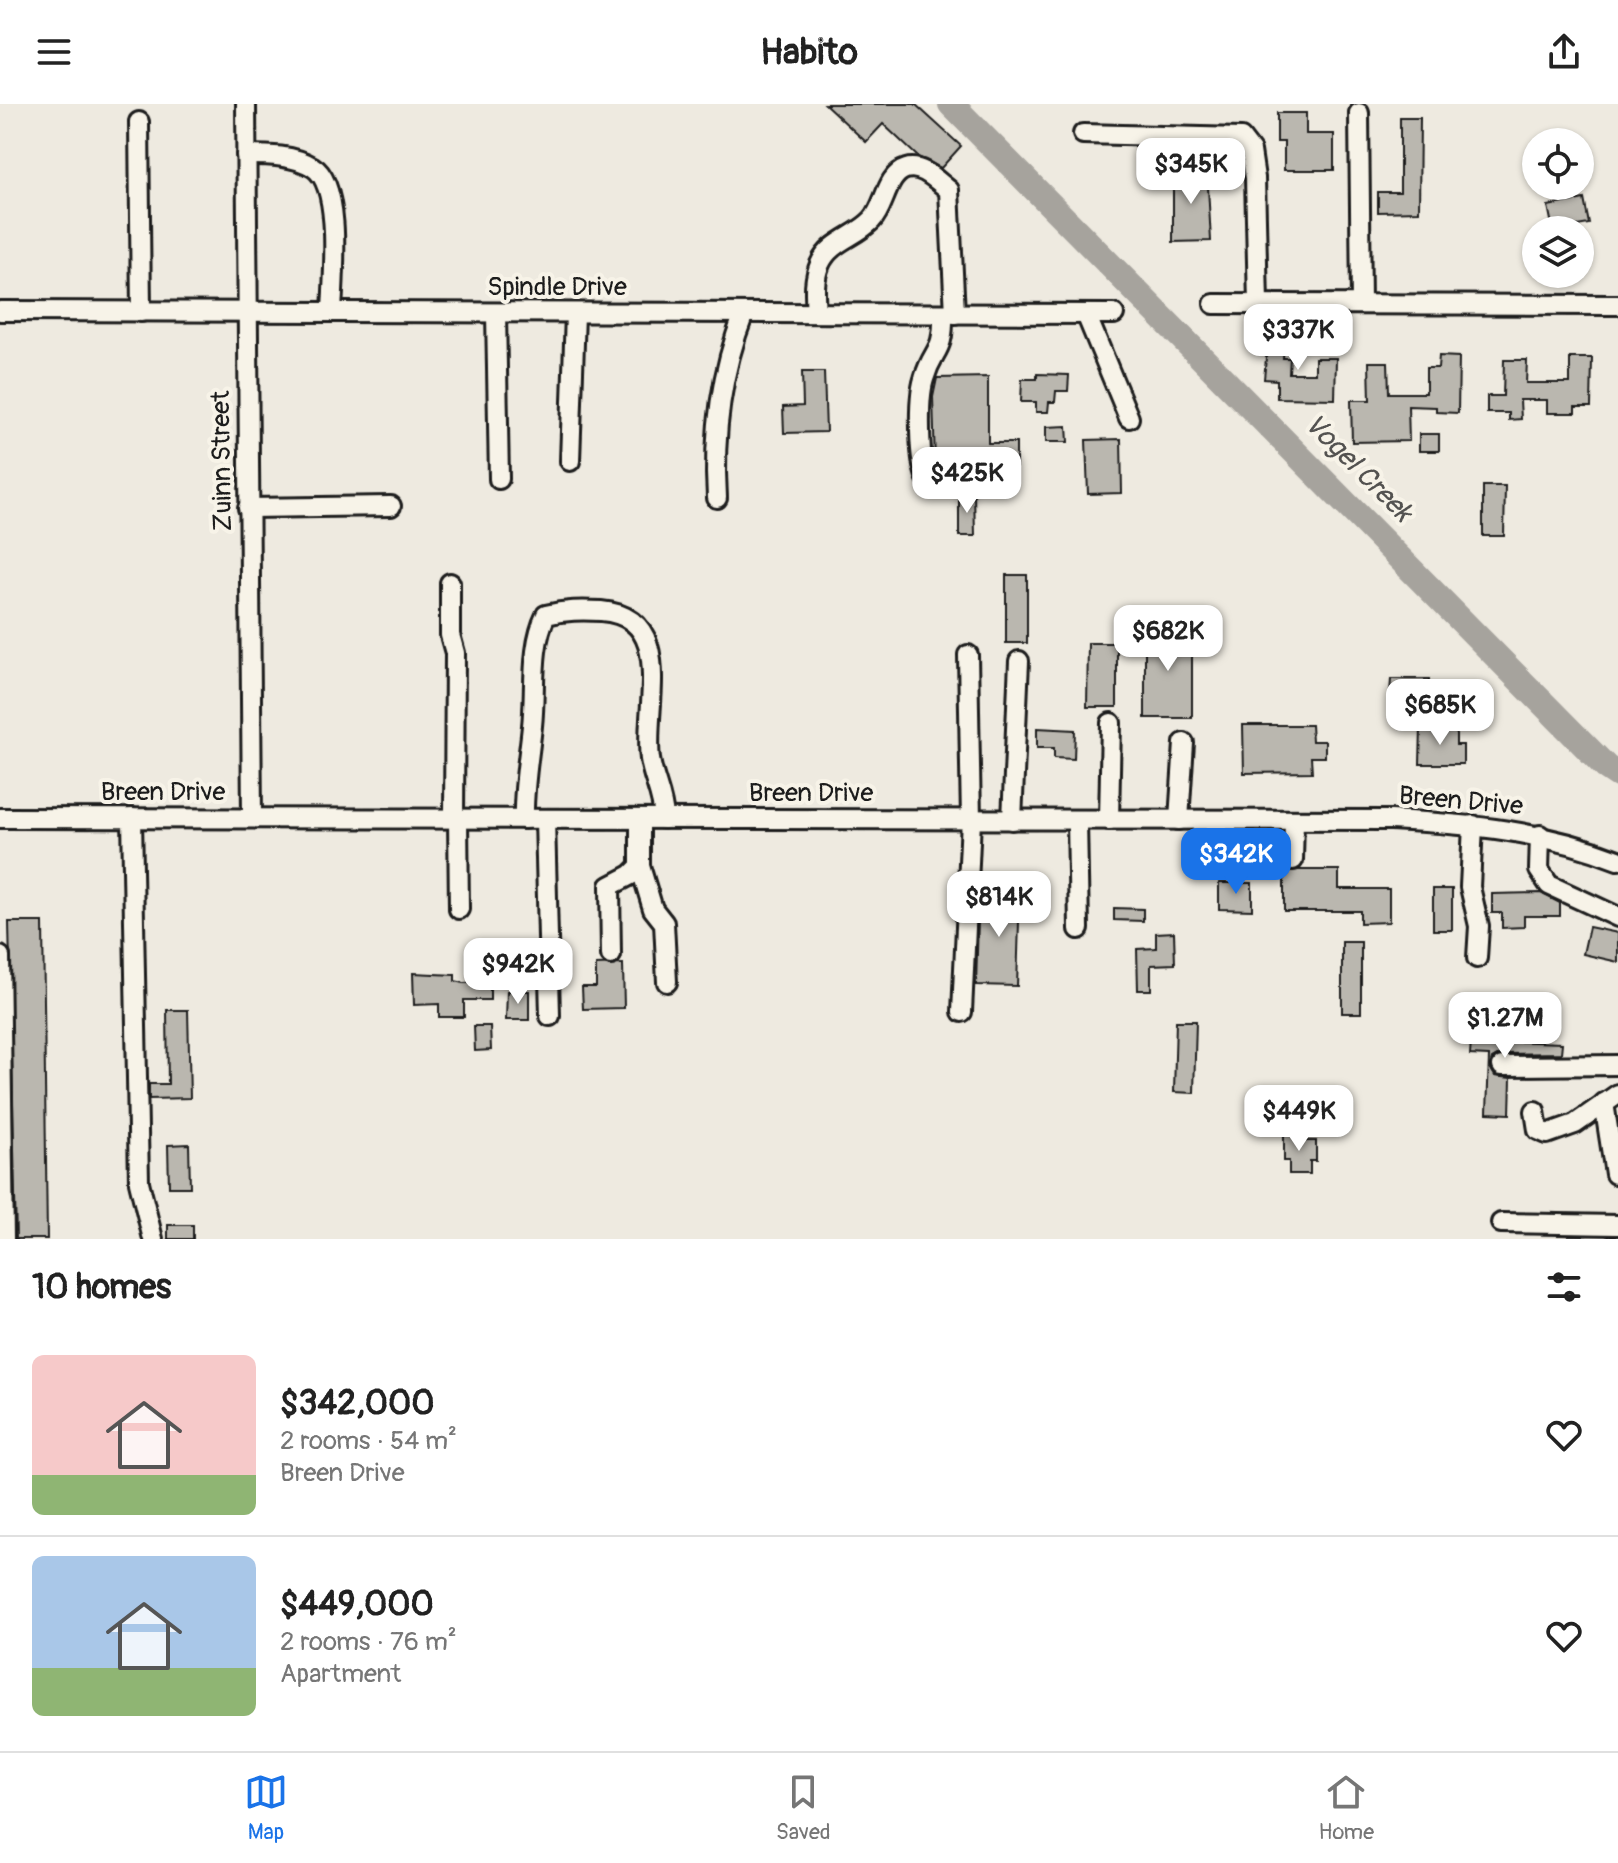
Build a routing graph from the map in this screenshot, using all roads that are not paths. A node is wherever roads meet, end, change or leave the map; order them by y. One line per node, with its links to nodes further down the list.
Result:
1 (246, 104): 5 (street, Zuinn Street)
2 (1359, 113): 8 (street)
3 (139, 122): 11 (street)
4 (1083, 134): 7 (street)
5 (246, 155): 12 (street, Zuinn Street); 13 (street)
6 (1214, 304): 7 (street)
7 (1258, 304): 8 (street)
8 (1361, 304): 9 (street)
9 (1618, 305)
10 (0, 311): 11 (street, Spindle Drive)
11 (141, 312): 12 (street, Spindle Drive)
12 (246, 312): 13 (street, Spindle Drive); 27 (street, Zuinn Street)
13 (332, 312): 14 (street, Spindle Drive)
14 (496, 313): 15 (street, Spindle Drive); 24 (street)
15 (575, 313): 16 (street, Spindle Drive); 22 (street)
16 (744, 313): 17 (street, Spindle Drive); 25 (street)
17 (816, 313): 18 (street, Spindle Drive); 18 (street)
18 (949, 314): 19 (street, Spindle Drive); 23 (street)
19 (1086, 314): 20 (street, Spindle Drive); 21 (street)
20 (1114, 314)
21 (1129, 418)
22 (570, 461)
23 (963, 469)
24 (499, 479)
25 (717, 498)
26 (391, 506): 27 (street)
27 (248, 508): 35 (street, Zuinn Street)
28 (450, 583): 36 (street)
29 (968, 655): 41 (street)
30 (1019, 661): 42 (street)
31 (1111, 723): 44 (street)
32 (1184, 743): 45 (street)
33 (0, 818): 34 (street, Breen Drive)
34 (132, 818): 35 (street, Breen Drive); 69 (street)
35 (252, 818): 36 (street, Breen Drive)
36 (456, 819): 37 (street, Breen Drive); 52 (street)
37 (524, 819): 38 (street, Breen Drive); 40 (street)
38 (545, 819): 39 (street, Breen Drive); 60 (street)
39 (640, 819): 40 (street, Breen Drive); 51 (street)
40 (664, 819): 41 (street, Breen Drive)
41 (971, 820): 42 (street, Breen Drive); 59 (street)
42 (1012, 820): 43 (street, Breen Drive)
43 (1077, 820): 44 (street, Breen Drive); 54 (street)
44 (1109, 820): 45 (street, Breen Drive)
45 (1179, 820): 46 (street, Breen Drive)
46 (1294, 820): 47 (street, Breen Drive); 49 (street)
47 (1473, 825): 48 (street, Breen Drive); 57 (street)
48 (1540, 835): 50 (street, Breen Drive); 53 (street)
49 (1293, 860)
50 (1618, 860)
51 (640, 866): 55 (street); 58 (street)
52 (459, 909)
53 (1618, 917)
54 (1079, 929)
55 (611, 955)
56 (0, 956): 68 (street)
57 (1477, 958)
58 (667, 982)
59 (962, 1012)
60 (550, 1016)
61 (1618, 1065): 62 (street)
62 (1502, 1066)
63 (1611, 1098): 64 (street); 65 (street)
64 (1535, 1111)
65 (1615, 1174)
66 (1501, 1223): 67 (street)
67 (1618, 1225)
68 (4, 1239)
69 (153, 1239)

